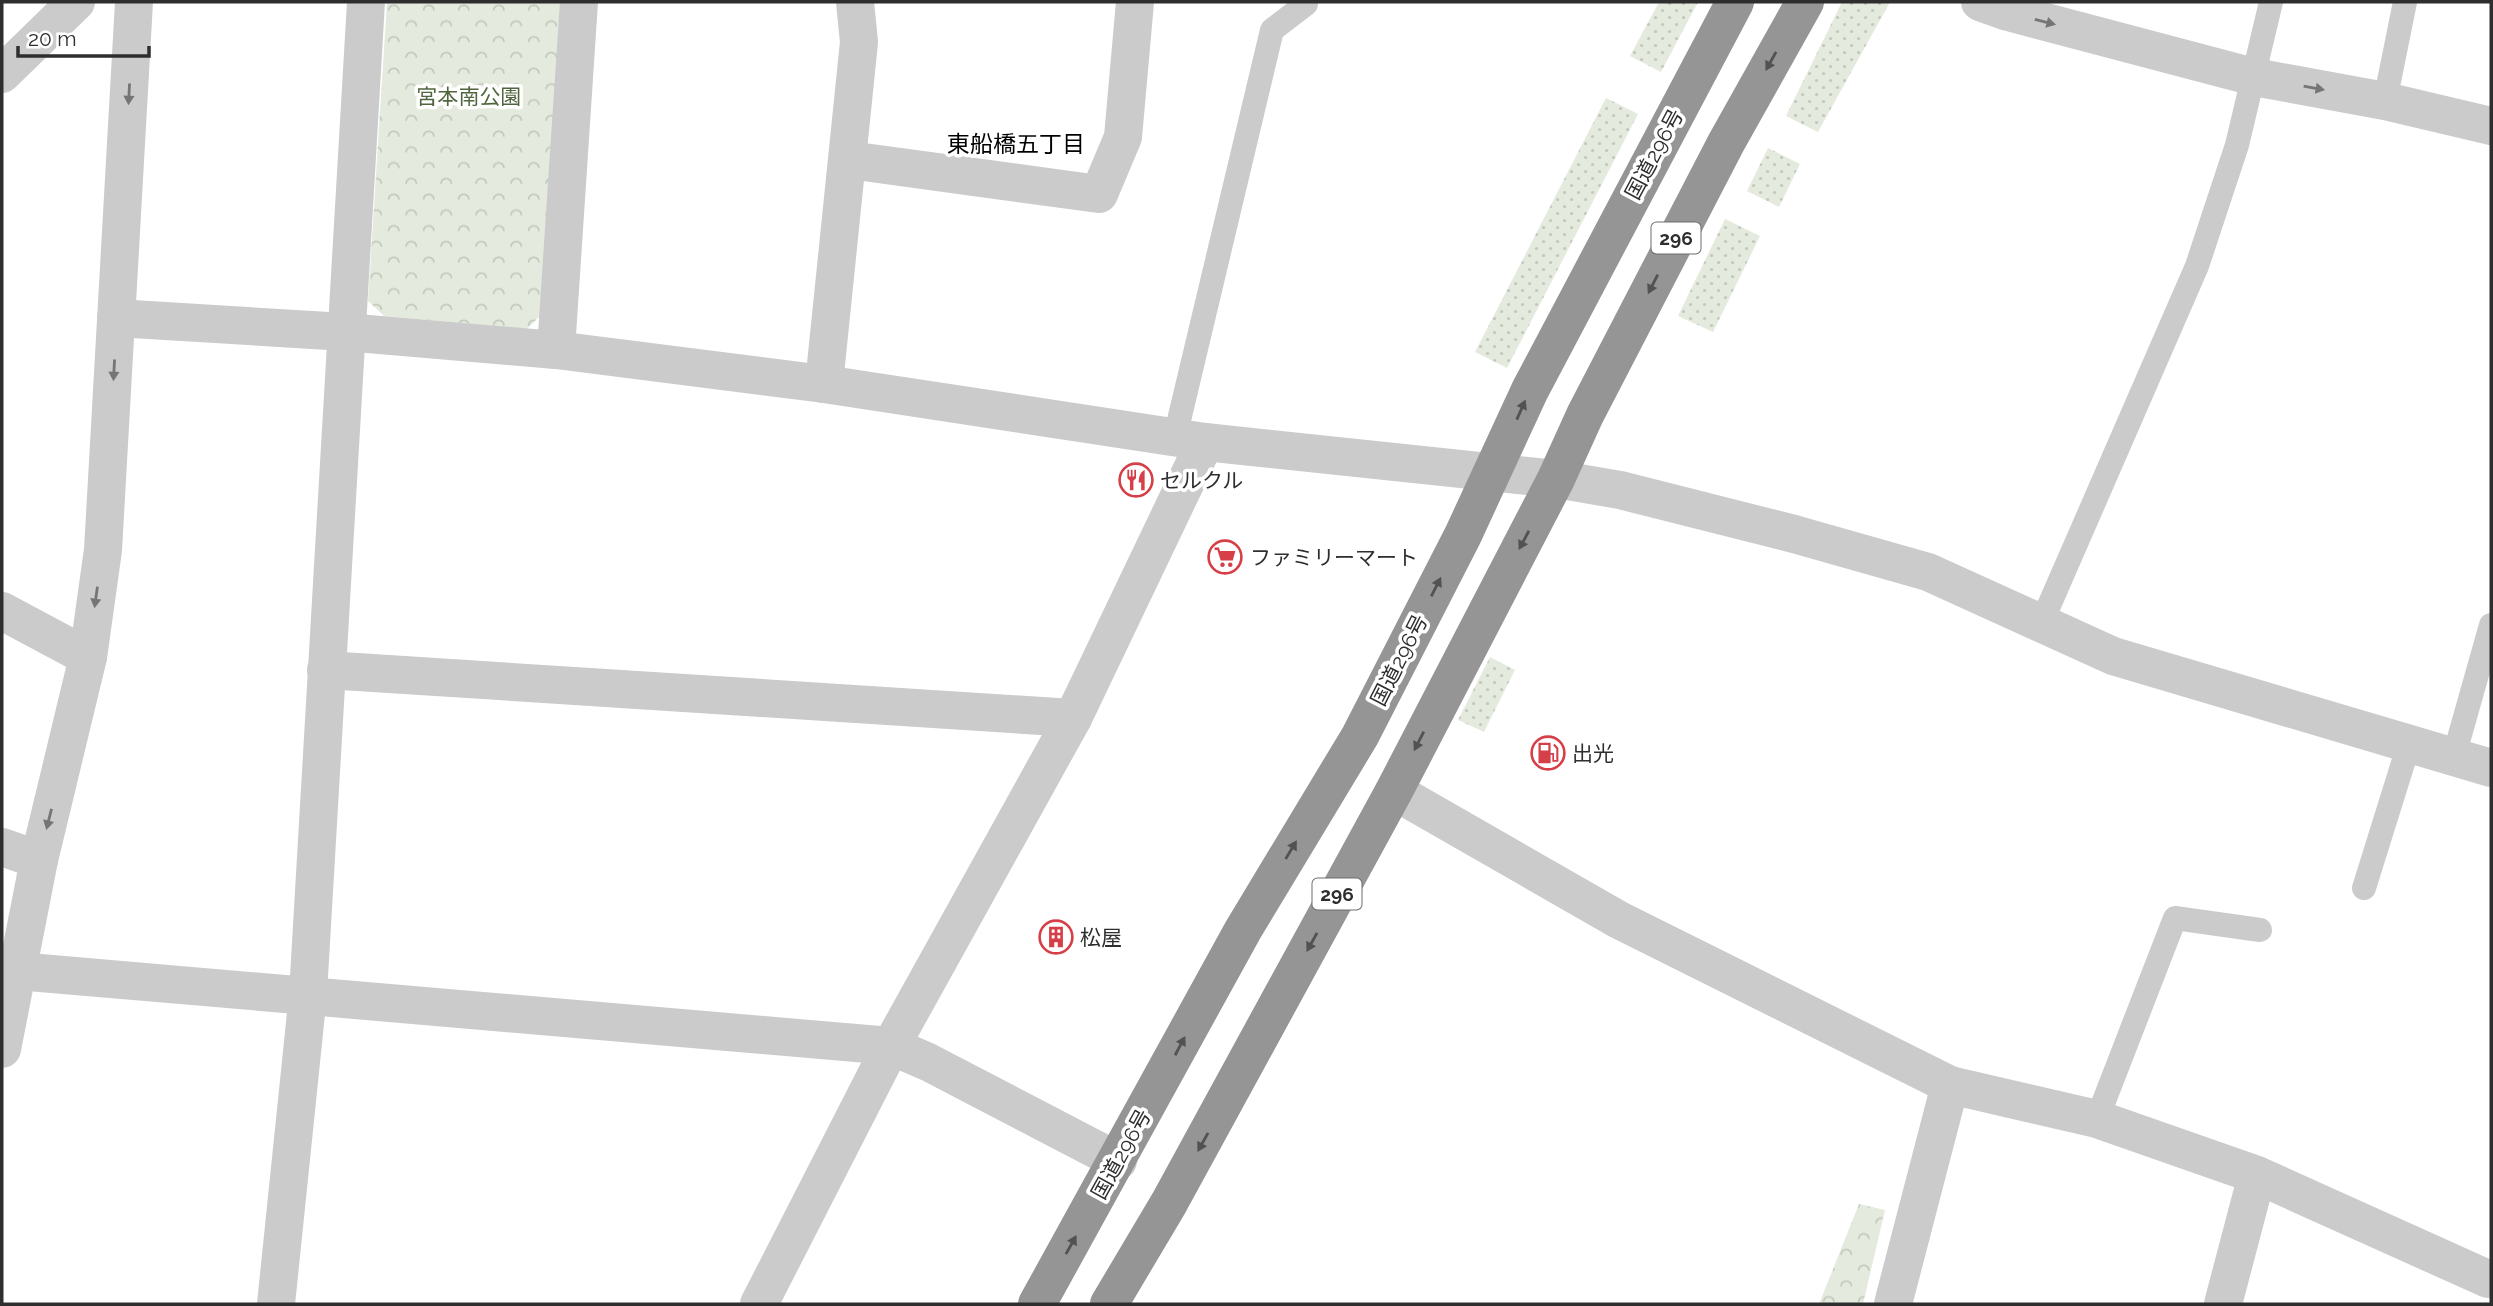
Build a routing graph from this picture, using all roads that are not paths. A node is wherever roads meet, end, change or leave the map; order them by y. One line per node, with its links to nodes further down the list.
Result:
1 (76, 2): 13 (street)
2 (134, 2): 18 (street, one-way to 18)
3 (366, 2): 19 (street)
4 (579, 2): 20 (street)
5 (855, 2): 17 (street)
6 (1135, 2): 17 (street)
7 (1735, 2): 23 (highway, 国道296号 / 296, one-way to 7)
8 (1805, 2): 24 (highway, 296, one-way to 24)
9 (1980, 2): 14 (street, one-way to 14)
10 (2272, 2): 14 (lane)
11 (2406, 2): 15 (lane)
12 (1306, 4): 22 (lane)
13 (2, 74)
14 (2254, 77): 15 (street, one-way to 15); 26 (lane)
15 (2385, 101): 16 (street)
16 (2491, 126)
17 (849, 160): 21 (street)
18 (116, 318): 19 (street); 28 (street, one-way to 28)
19 (345, 332): 20 (street); 29 (street)
20 (556, 350): 21 (street)
21 (824, 384): 22 (street)
22 (1190, 440): 23 (street); 30 (street)
23 (1494, 472): 24 (street); 45 (highway, 国道296号 / 296, one-way to 23)
24 (1556, 479): 26 (street); 34 (highway, 296, one-way to 34)
25 (2, 611): 28 (street)
26 (2041, 624): 31 (street)
27 (2491, 625): 32 (lane)
28 (88, 657): 36 (street, one-way to 36)
29 (326, 670): 30 (street); 40 (street)
30 (1073, 718): 41 (street)
31 (2409, 744): 32 (street); 37 (lane)
32 (2454, 756): 33 (street)
33 (2491, 768)
34 (1394, 791): 43 (street); 51 (highway, 296, one-way to 51)
35 (2, 847): 36 (street)
36 (39, 860): 39 (street)
37 (2364, 888)
38 (2260, 930): 44 (lane)
39 (18, 971): 40 (street); 42 (street)
40 (307, 994): 41 (street); 48 (street)
41 (891, 1046): 45 (street); 49 (street)
42 (2, 1049)
43 (1950, 1085): 44 (street); 52 (street)
44 (2097, 1119): 46 (street)
45 (1118, 1161): 50 (highway, 国道296号 / 296, one-way to 45)
46 (2257, 1175): 47 (street); 53 (street)
47 (2491, 1278)
48 (276, 1304)
49 (759, 1304)
50 (1037, 1304)
51 (1109, 1304)
52 (1893, 1304)
53 (2223, 1304)

